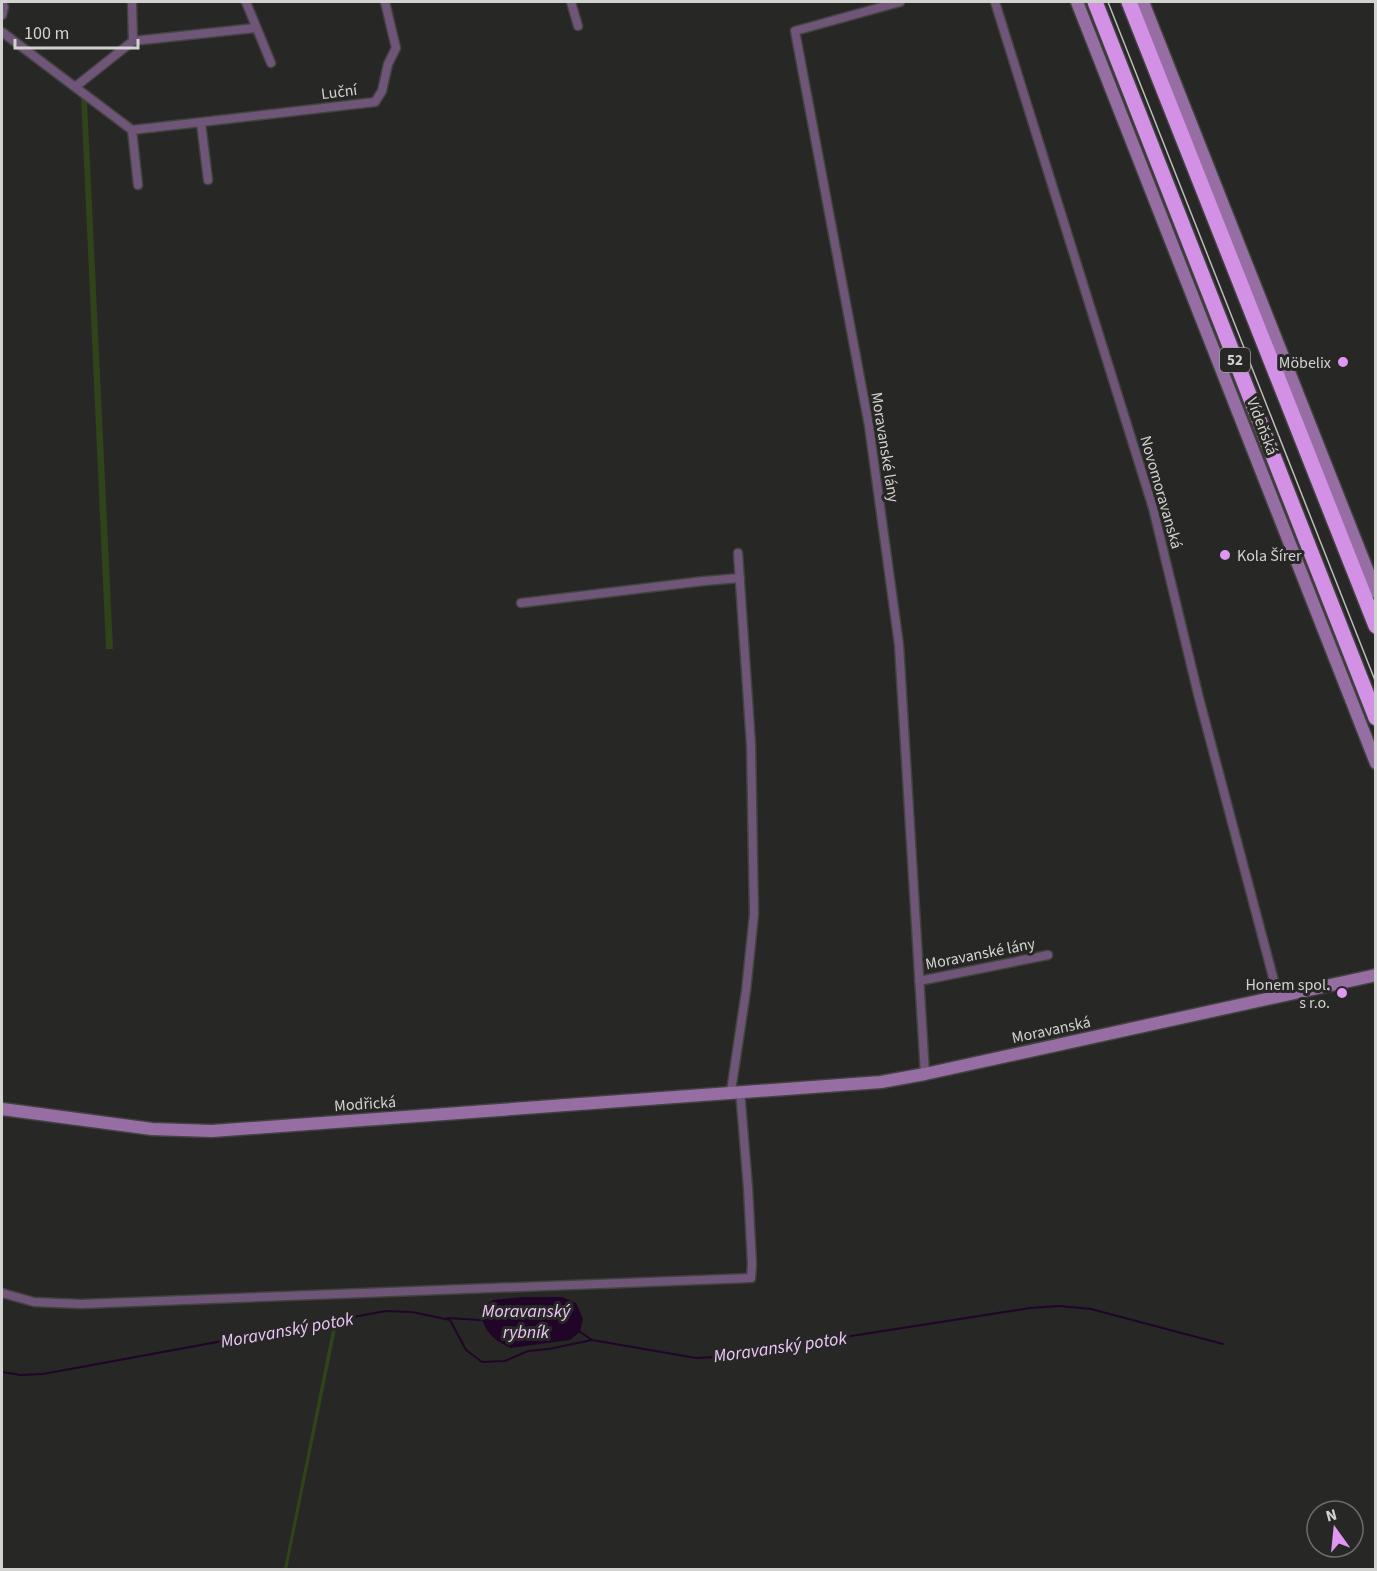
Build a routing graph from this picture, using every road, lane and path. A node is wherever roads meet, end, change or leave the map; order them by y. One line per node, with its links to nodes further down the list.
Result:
1 (2, 2): 12 (street)
2 (132, 2): 16 (street)
3 (246, 2): 14 (street)
4 (385, 2): 19 (street, Luční)
5 (571, 2): 13 (street)
6 (900, 2): 34 (street, Moravanské lány)
7 (995, 2): 35 (street, Novomoravanská)
8 (1077, 2): 31 (street, Vídeňská)
9 (1095, 2): 30 (highway, Vídeňská / 52)
10 (1129, 2): 23 (highway, Vídeňská / 52)
11 (1143, 2): 26 (street)
12 (2, 15)
13 (578, 26)
14 (255, 27): 16 (street); 17 (street)
15 (2, 32): 18 (street)
16 (133, 41): 18 (street)
17 (271, 63)
18 (75, 87): 20 (street)
19 (201, 123): 20 (street, Luční); 21 (street)
20 (132, 130): 22 (street)
21 (208, 180)
22 (138, 185)
23 (1329, 505): 28 (highway); 29 (highway, Vídeňská / 52)
24 (738, 553): 25 (street)
25 (740, 578): 27 (street); 37 (street)
26 (1376, 592)
27 (521, 603)
28 (1376, 608)
29 (1376, 626)
30 (1376, 718)
31 (1376, 763)
32 (1048, 955): 34 (street, Moravanské lány)
33 (1376, 975): 35 (street, Moravanská)
34 (919, 981): 36 (street, Moravanské lány)
35 (1278, 996): 36 (street, Moravanská)
36 (925, 1074): 37 (street, Moravanská)
37 (735, 1091): 38 (street, Modřická); 39 (street)
38 (2, 1109)
39 (2, 1293)

